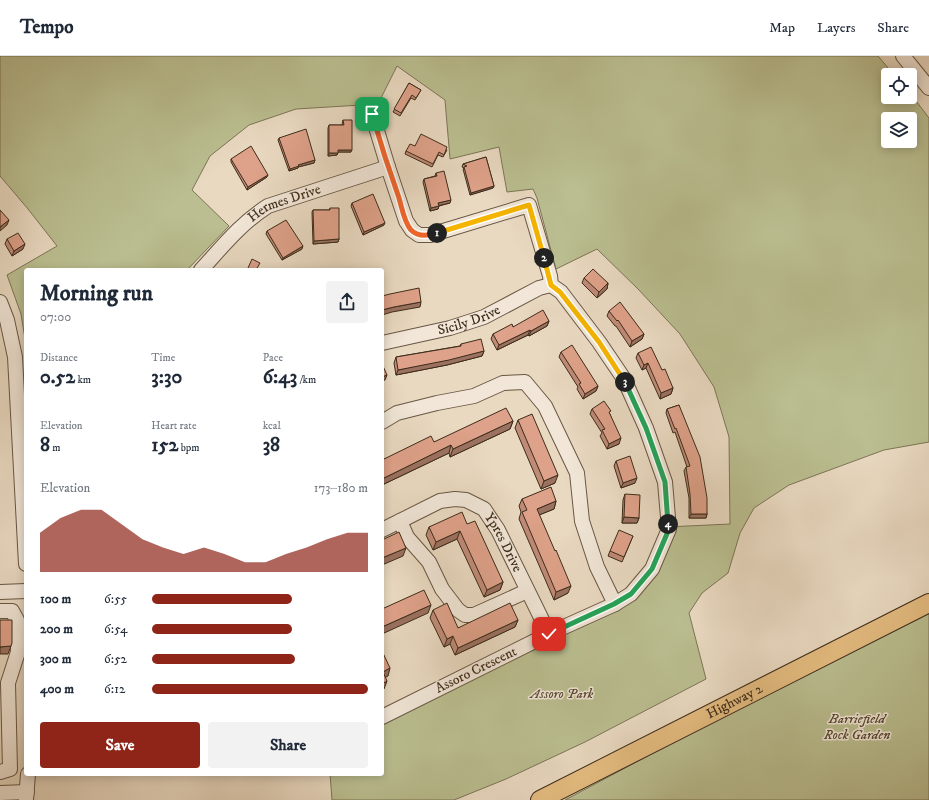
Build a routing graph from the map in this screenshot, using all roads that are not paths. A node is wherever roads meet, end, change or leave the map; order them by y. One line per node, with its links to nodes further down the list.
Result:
1 (903, 56): 2 (street)
2 (929, 88)
3 (372, 114): 4 (street)
4 (388, 167): 5 (street, Hermes Drive); 6 (street)
5 (203, 268)
6 (551, 285): 8 (street, Sicily Drive); 19 (street, Assoro Crescent)
7 (0, 302): 9 (street)
8 (384, 343)
9 (20, 356): 11 (street)
10 (384, 421): 19 (street)
11 (23, 443): 12 (street)
12 (24, 483)
13 (400, 521): 14 (street, Ypres Drive); 16 (street); 16 (street, Ypres Drive)
14 (384, 529)
15 (24, 591): 17 (street)
16 (527, 591): 21 (street, Ypres Drive)
17 (0, 592)
18 (929, 603): 27 (main road, Highway 2)
19 (614, 604): 21 (street, Assoro Crescent)
20 (0, 611): 23 (street)
21 (549, 634): 22 (street, Assoro Crescent)
22 (384, 716)
23 (0, 772)
24 (28, 776): 26 (street)
25 (0, 793): 26 (street)
26 (26, 796)
27 (540, 800)

